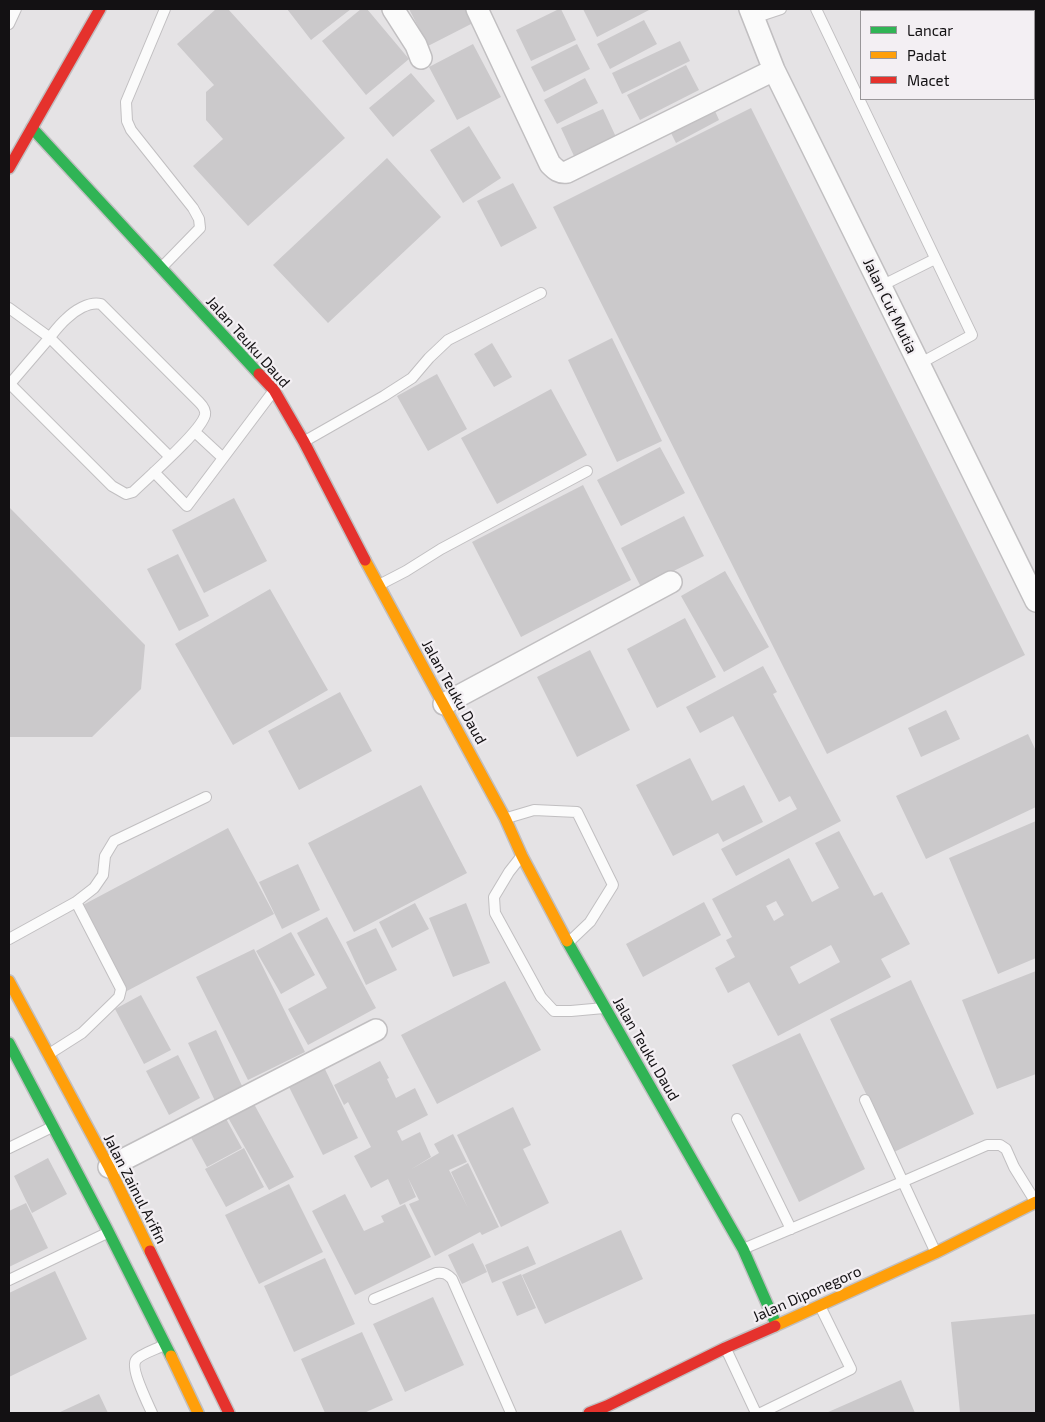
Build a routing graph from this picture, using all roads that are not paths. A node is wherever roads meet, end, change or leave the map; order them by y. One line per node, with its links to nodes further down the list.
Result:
1 (16, 9): 9 (lane)
2 (100, 9): 12 (main road)
3 (165, 9): 15 (lane)
4 (393, 9): 10 (street)
5 (477, 9): 11 (street)
6 (781, 9): 8 (lane)
7 (816, 9): 14 (lane)
8 (752, 13): 11 (street, Jalan Cut Mutia)
9 (9, 24)
10 (422, 58)
11 (774, 70): 16 (street, Jalan Cut Mutia)
12 (32, 128): 13 (main road); 15 (main road, Jalan Teuku Daud)
13 (9, 168)
14 (936, 259): 16 (lane); 20 (lane)
15 (161, 268): 22 (main road, Jalan Teuku Daud)
16 (881, 286): 20 (street, Jalan Cut Mutia)
17 (541, 293): 24 (lane)
18 (9, 308): 19 (lane)
19 (49, 338): 21 (lane); 23 (lane); 25 (lane)
20 (919, 364): 31 (street, Jalan Cut Mutia)
21 (9, 384): 28 (lane)
22 (274, 390): 24 (main road, Jalan Teuku Daud); 26 (lane)
23 (195, 432): 25 (lane); 26 (lane)
24 (304, 442): 30 (main road, Jalan Teuku Daud)
25 (170, 457): 28 (lane)
26 (223, 458): 28 (lane)
27 (587, 471): 30 (lane)
28 (154, 472)
29 (671, 582): 32 (street)
30 (378, 586): 32 (main road, Jalan Teuku Daud)
31 (1036, 601)
32 (444, 704): 34 (main road, Jalan Teuku Daud)
33 (206, 797): 36 (lane)
34 (505, 818): 35 (main road, Jalan Teuku Daud); 38 (lane)
35 (522, 856): 38 (main road, Jalan Teuku Daud); 40 (lane)
36 (76, 902): 37 (lane); 43 (lane)
37 (9, 939)
38 (568, 943): 40 (main road, Jalan Teuku Daud)
39 (9, 981): 43 (main road, Jalan Zainul Arifin)
40 (605, 1008): 53 (main road, Jalan Teuku Daud)
41 (376, 1030): 48 (street)
42 (9, 1043): 46 (main road)
43 (48, 1055): 48 (main road, Jalan Zainul Arifin)
44 (865, 1100): 49 (lane)
45 (737, 1119): 51 (lane)
46 (56, 1125): 47 (lane); 52 (main road)
47 (9, 1149)
48 (109, 1168): 64 (main road, Jalan Zainul Arifin)
49 (902, 1182): 50 (lane); 51 (lane); 54 (lane)
50 (1036, 1202): 54 (main road, Jalan Diponegoro)
51 (791, 1229): 53 (lane)
52 (110, 1232): 55 (lane); 59 (main road)
53 (743, 1249): 58 (main road, Jalan Teuku Daud)
54 (935, 1253): 57 (main road, Jalan Diponegoro)
55 (9, 1280)
56 (374, 1299): 65 (lane)
57 (820, 1305): 58 (main road, Jalan Diponegoro); 68 (lane)
58 (776, 1324): 60 (main road, Jalan Diponegoro)
59 (166, 1344): 62 (lane); 63 (main road)
60 (726, 1348): 61 (main road, Jalan Diponegoro); 67 (lane)
61 (609, 1410): 66 (main road, Jalan Diponegoro)
62 (152, 1413)
63 (198, 1413)
64 (229, 1413)
65 (511, 1413)
66 (589, 1413)
67 (756, 1413)
68 (761, 1413)

